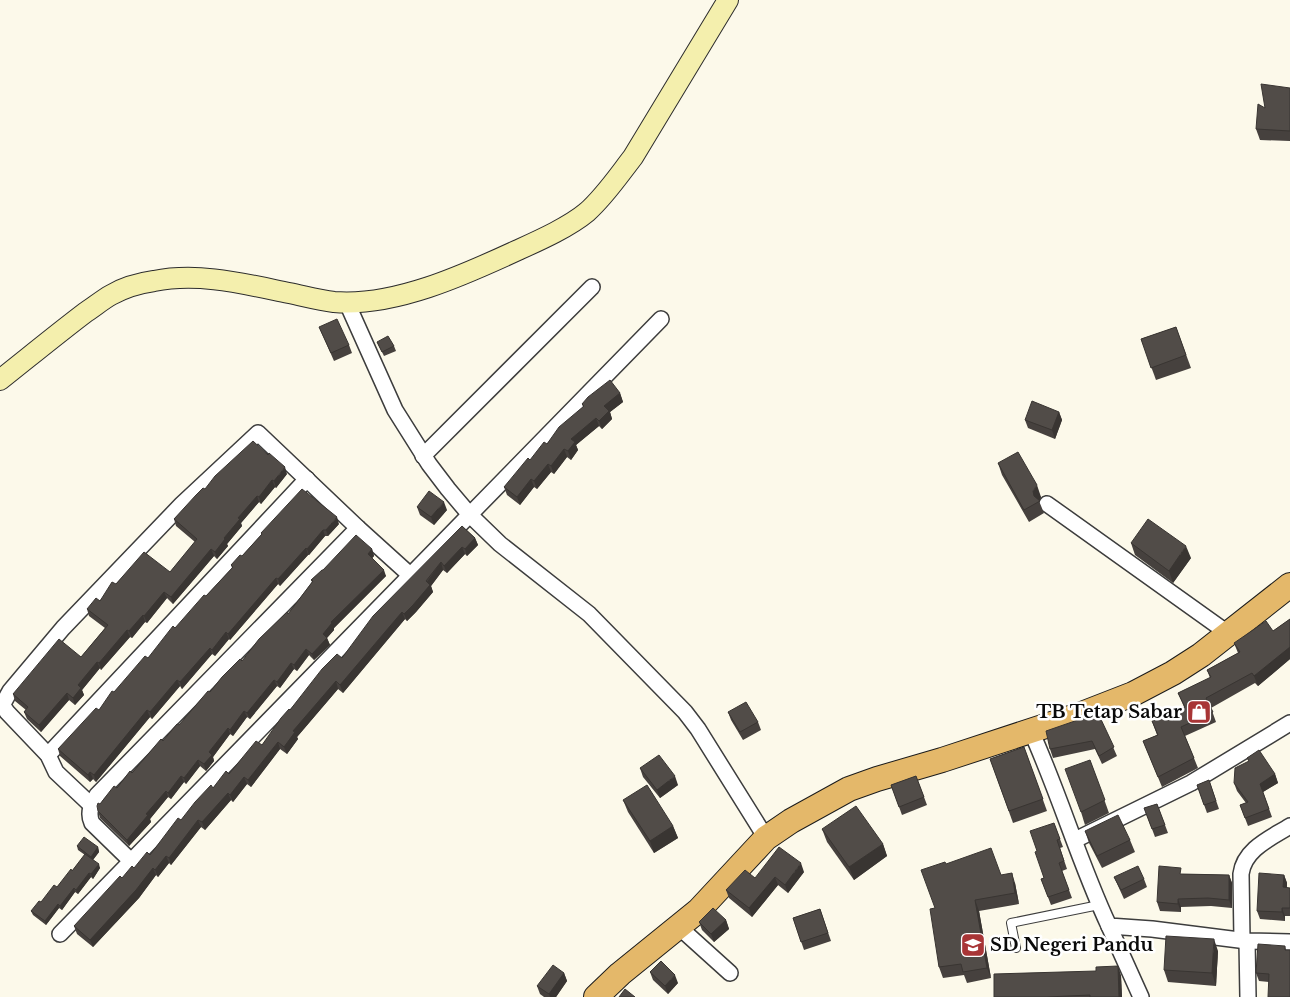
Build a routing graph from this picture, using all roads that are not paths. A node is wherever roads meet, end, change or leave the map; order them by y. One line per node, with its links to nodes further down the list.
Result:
1 (728, 0): 3 (main road)
2 (592, 287): 6 (street)
3 (347, 302): 5 (main road); 6 (street)
4 (661, 319): 9 (street)
5 (0, 380)
6 (423, 456): 9 (street)
7 (307, 479): 10 (street); 16 (street); 16 (street)
8 (1047, 504): 13 (street)
9 (470, 515): 11 (street); 19 (street)
10 (358, 528): 11 (street); 17 (street)
11 (410, 575): 21 (street)
12 (1290, 585): 13 (highway)
13 (1229, 634): 15 (highway)
14 (1290, 723): 20 (street)
15 (1031, 731): 19 (highway); 20 (street)
16 (48, 755): 17 (street)
17 (91, 805): 21 (street)
18 (1290, 826): 26 (street)
19 (766, 838): 24 (highway)
20 (1074, 840): 22 (street)
21 (131, 861): 25 (street)
22 (1099, 905): 23 (street); 28 (lane)
23 (1109, 926): 26 (street); 31 (street)
24 (679, 927): 29 (street); 30 (highway)
25 (60, 934)
26 (1244, 941): 27 (street); 32 (street)
27 (1290, 942)
28 (1016, 948)
29 (730, 973)
30 (596, 997)
31 (1141, 997)
32 (1248, 997)

